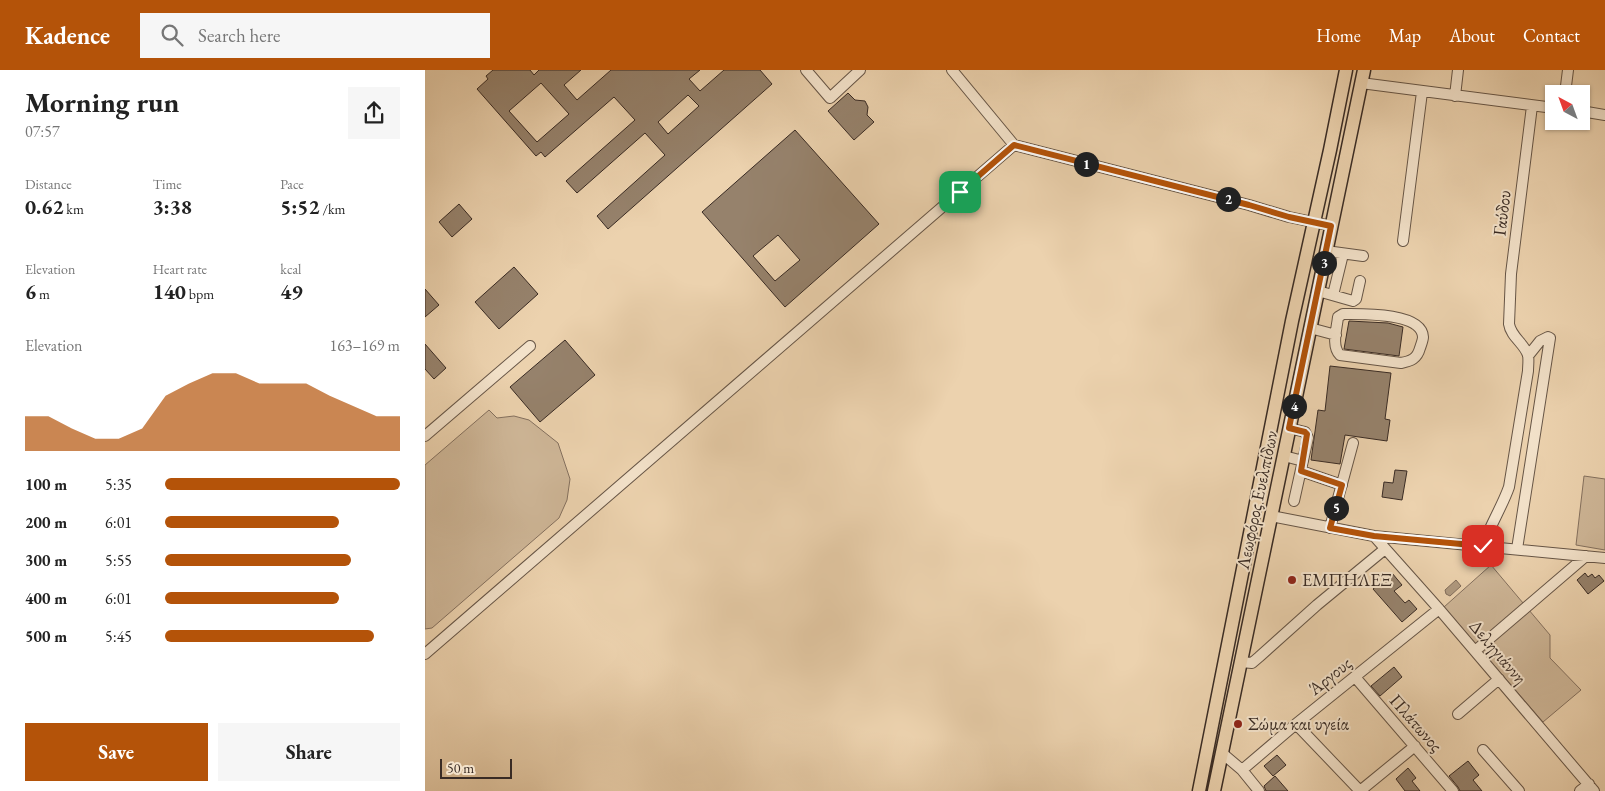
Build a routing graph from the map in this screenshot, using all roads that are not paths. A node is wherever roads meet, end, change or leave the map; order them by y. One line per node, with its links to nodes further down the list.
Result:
1 (805, 70): 2 (street)
2 (860, 70)
3 (1346, 70): 17 (main road, Λεωφόρος Ευελπίδων)
4 (1364, 70): 8 (main road, Λεωφόρος Ευελπίδων)
5 (1459, 70): 11 (street)
6 (1569, 70): 9 (street)
7 (953, 71): 16 (street)
8 (1361, 83): 10 (street); 18 (main road, Λεωφόρος Ευελπίδων)
9 (1566, 85)
10 (1422, 92): 11 (street); 19 (street)
11 (1455, 96): 12 (street)
12 (1532, 106): 13 (street); 29 (street, Γαύδου)
13 (1545, 107)
14 (1590, 113): 15 (street)
15 (1605, 115)
16 (1014, 145): 17 (street); 47 (street)
17 (1315, 222): 18 (street); 58 (main road, Λεωφόρος Ευελπίδων)
18 (1331, 226): 20 (main road, Λεωφόρος Ευελπίδων)
19 (1403, 241)
20 (1326, 251): 21 (street); 24 (main road, Λεωφόρος Ευελπίδων)
21 (1343, 254): 22 (street); 25 (street)
22 (1363, 256)
23 (1360, 280): 25 (street)
24 (1318, 291): 25 (street); 26 (main road, Λεωφόρος Ευελπίδων)
25 (1333, 295)
26 (1310, 328): 27 (street); 30 (main road, Λεωφόρος Ευελπίδων)
27 (1336, 335): 27 (street)
28 (530, 346): 31 (street)
29 (1528, 356): 40 (street); 42 (street)
30 (1289, 428): 33 (main road, Λεωφόρος Ευελπίδων); 34 (street)
31 (425, 436)
32 (1353, 443): 35 (street)
33 (1284, 456): 34 (street); 37 (main road, Λεωφόρος Ευελπίδων)
34 (1302, 466): 35 (street); 36 (street)
35 (1342, 485): 38 (street)
36 (1294, 501)
37 (1271, 516): 38 (street); 48 (main road, Λεωφόρος Ευελπίδων)
38 (1330, 528): 39 (street)
39 (1374, 536): 40 (street); 41 (street, Δεληγιάννη)
40 (1483, 546): 42 (street)
41 (1385, 549): 45 (street, Δεληγιάννη); 48 (street)
42 (1517, 549): 43 (street)
43 (1586, 556): 44 (street); 46 (street)
44 (1605, 558)
45 (1439, 608): 46 (street, Δεληγιάννη); 49 (street, Άργους)
46 (1475, 651): 50 (street, Δεληγιάννη)
47 (425, 654)
48 (1241, 662): 55 (main road, Λεωφόρος Ευελπίδων)
49 (1355, 677): 52 (street, Άργους); 53 (street, Πλάτωνος)
50 (1499, 679): 51 (street); 57 (street, Δεληγιάννη)
51 (1459, 714)
52 (1296, 724): 56 (street, Άργους); 61 (street)
53 (1415, 746): 61 (street); 62 (street, Πλάτωνος)
54 (1483, 750): 63 (street)
55 (1222, 752): 56 (street); 59 (main road, Λεωφόρος Ευελπίδων)
56 (1242, 770): 60 (street)
57 (1588, 789)
58 (1199, 791)
59 (1215, 791)
60 (1259, 791)
61 (1360, 791)
62 (1453, 791)
63 (1519, 791)

